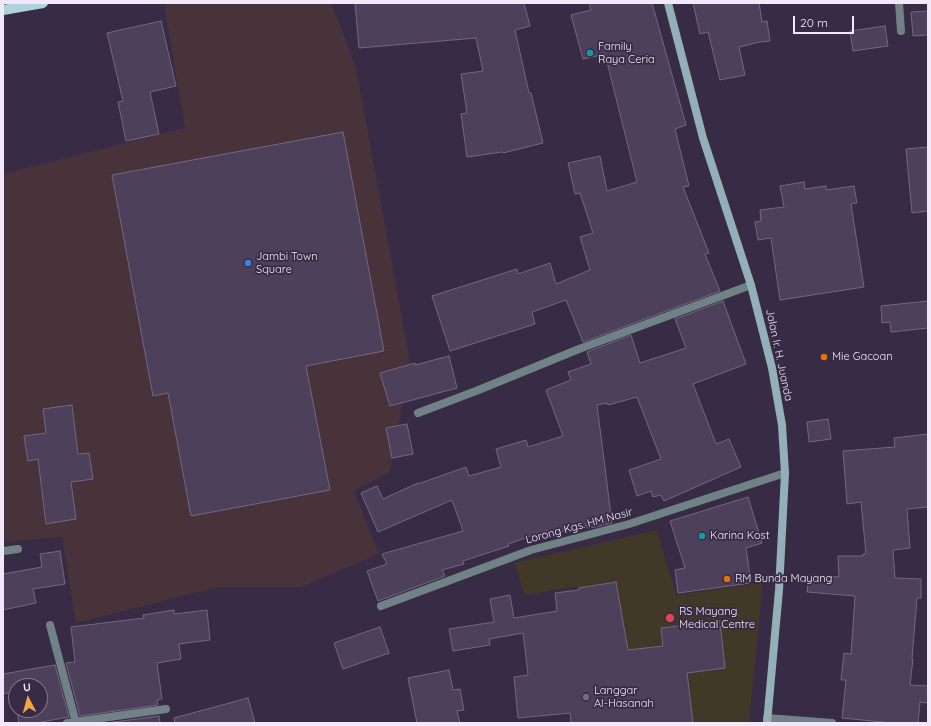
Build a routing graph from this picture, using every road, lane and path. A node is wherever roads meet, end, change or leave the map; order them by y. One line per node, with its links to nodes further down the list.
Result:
1 (43, 3): 4 (main road)
2 (668, 3): 6 (main road, Jalan Ir. H. Juanda)
3 (899, 3): 5 (street)
4 (3, 10)
5 (901, 31)
6 (751, 285): 7 (street); 8 (main road, Jalan Ir. H. Juanda)
7 (418, 413)
8 (786, 473): 11 (street, Lorong Kgs. HM Nasir); 14 (main road, Jalan Ir. H. Juanda)
9 (18, 549): 10 (street)
10 (3, 551)
11 (381, 606)
12 (50, 625): 15 (street)
13 (166, 709): 15 (street)
14 (767, 720): 16 (street)
15 (73, 722)
16 (832, 723)

